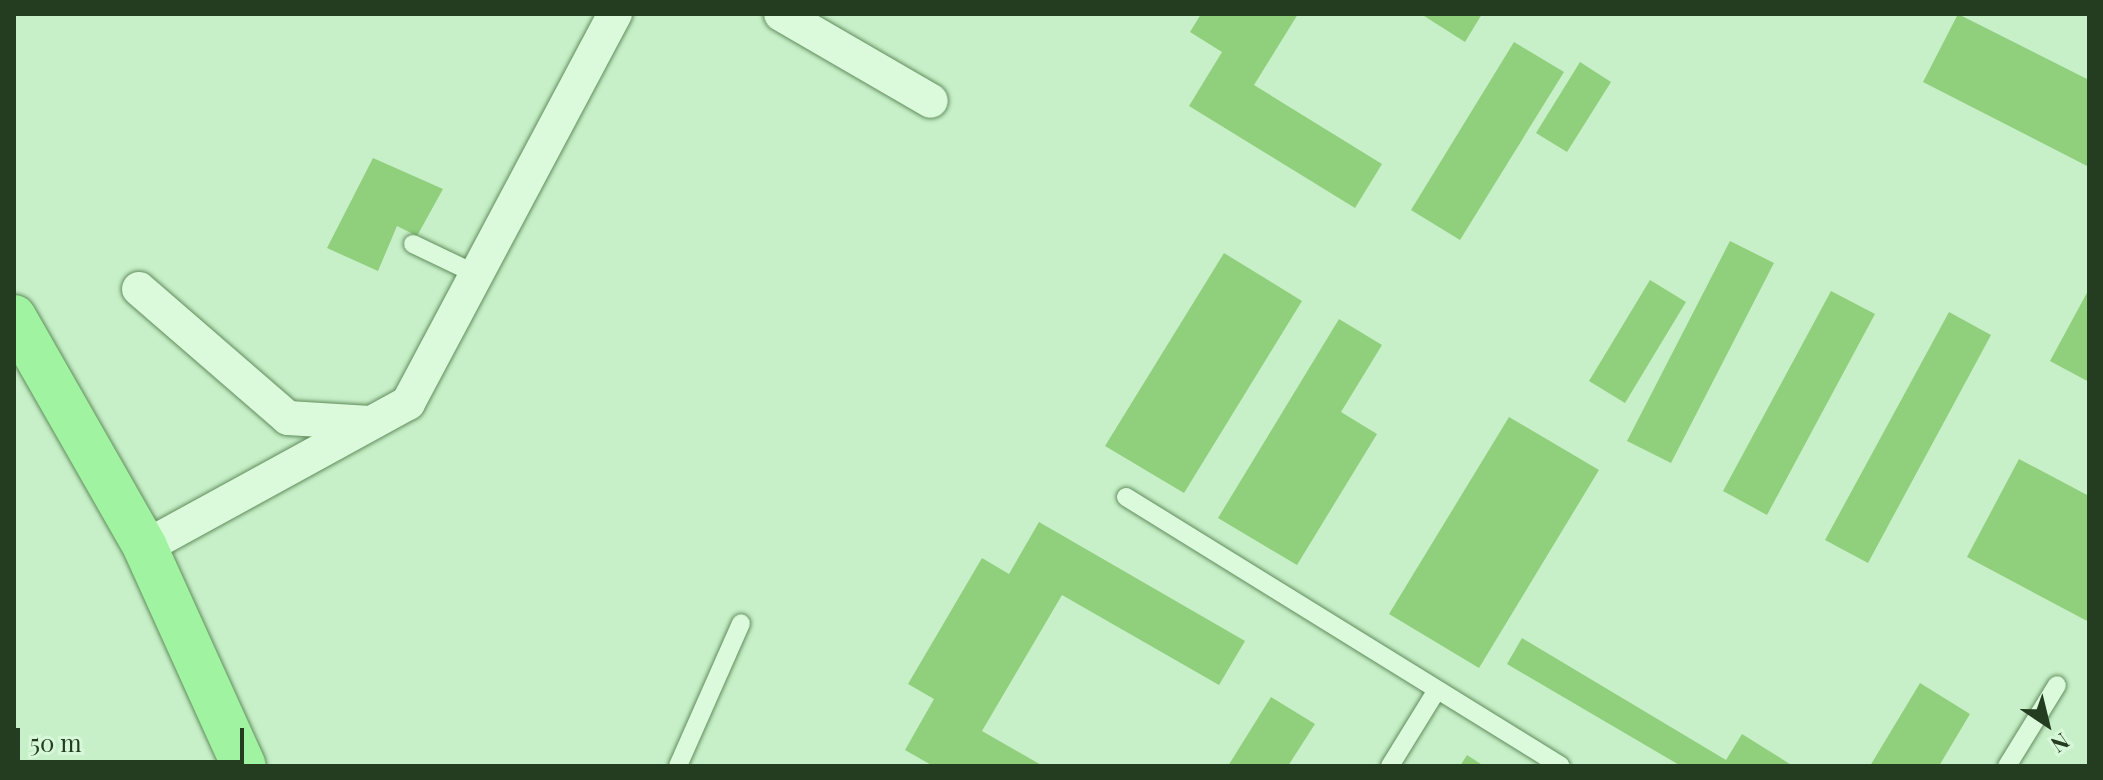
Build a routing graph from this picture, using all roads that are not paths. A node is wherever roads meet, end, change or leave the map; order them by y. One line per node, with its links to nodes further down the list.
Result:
1 (615, 14): 5 (street)
2 (781, 14): 3 (street)
3 (931, 101)
4 (413, 244): 5 (lane)
5 (476, 274): 8 (street)
6 (139, 289): 8 (street)
7 (14, 317): 10 (main road)
8 (370, 423): 10 (street)
9 (1126, 497): 13 (lane)
10 (145, 547): 14 (main road)
11 (741, 623): 15 (lane)
12 (2057, 685): 18 (lane)
13 (1437, 690): 16 (lane); 17 (lane)
14 (244, 766)
15 (678, 766)
16 (1390, 766)
17 (1561, 766)
18 (2007, 766)

